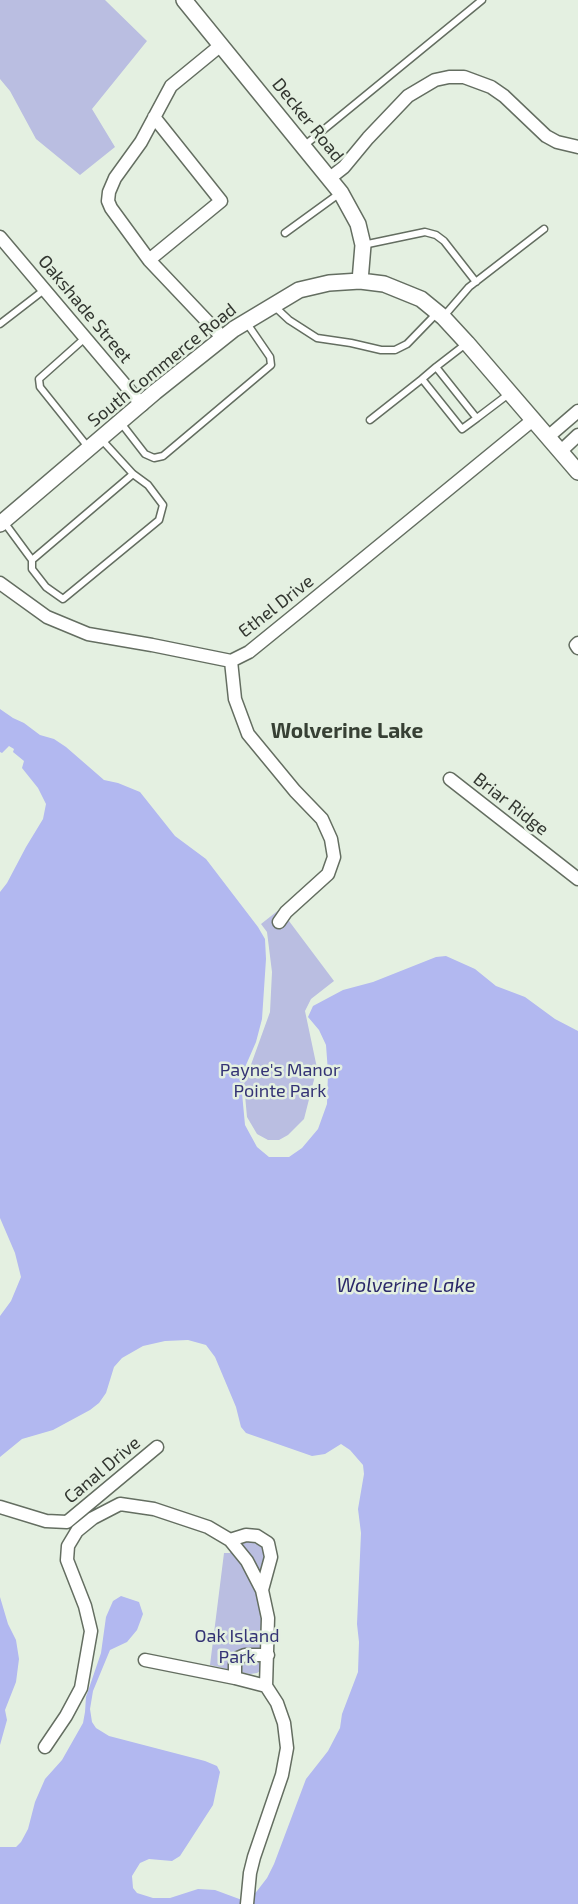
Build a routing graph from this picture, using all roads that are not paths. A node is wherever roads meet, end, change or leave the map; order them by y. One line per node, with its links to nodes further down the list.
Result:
1 (184, 0): 3 (street, Decker Road)
2 (482, 0): 5 (lane)
3 (221, 45): 4 (street); 5 (street, Decker Road)
4 (154, 117): 13 (street); 13 (street)
5 (304, 146): 7 (street, Decker Road)
6 (578, 147): 7 (street)
7 (330, 178): 8 (street, Decker Road)
8 (341, 192): 10 (lane); 12 (street, Decker Road)
9 (544, 229): 15 (lane)
10 (285, 233)
11 (0, 237): 16 (street, Oakshade Street)
12 (363, 245): 14 (street, Decker Road); 15 (lane)
13 (149, 260): 22 (street)
14 (360, 281): 17 (street, South Commerce Road); 18 (street, South Commerce Road)
15 (476, 282): 18 (lane)
16 (44, 290): 20 (lane); 21 (street, Oakshade Street)
17 (274, 305): 18 (lane); 19 (street, South Commerce Road)
18 (440, 314): 23 (street, South Commerce Road)
19 (245, 322): 22 (street, South Commerce Road); 32 (lane)
20 (0, 324)
21 (85, 338): 27 (street, Oakshade Street); 35 (lane)
22 (223, 338): 27 (street, South Commerce Road)
23 (467, 343): 24 (lane); 26 (street, South Commerce Road)
24 (436, 367): 25 (lane); 29 (lane)
25 (422, 379): 29 (lane); 31 (lane)
26 (510, 393): 29 (lane); 30 (street, South Commerce Road)
27 (142, 405): 32 (street, South Commerce Road)
28 (578, 411): 34 (street)
29 (477, 418)
30 (534, 419): 34 (street, South Commerce Road); 42 (street, Ethel Drive)
31 (370, 420)
32 (120, 423): 35 (street, South Commerce Road)
33 (578, 435): 36 (street)
34 (549, 436): 36 (street, South Commerce Road)
35 (96, 444): 38 (lane); 39 (street, South Commerce Road)
36 (561, 452): 37 (street, South Commerce Road)
37 (578, 472)
38 (133, 474): 40 (lane); 40 (lane)
39 (2, 523): 40 (lane)
40 (32, 560)
41 (0, 582): 42 (street, Ethel Drive)
42 (231, 661): 45 (street)
43 (450, 779): 44 (street, Briar Ridge)
44 (578, 879)
45 (279, 922)
46 (157, 1447): 48 (street, Canal Drive)
47 (0, 1508): 48 (street, Canal Drive)
48 (89, 1513): 49 (street); 55 (street)
49 (230, 1540): 50 (street); 50 (street)
50 (262, 1590): 51 (street)
51 (268, 1655): 53 (street); 54 (street)
52 (145, 1660): 53 (street)
53 (235, 1678): 54 (street)
54 (266, 1686): 56 (street)
55 (45, 1748)
56 (247, 1904)

